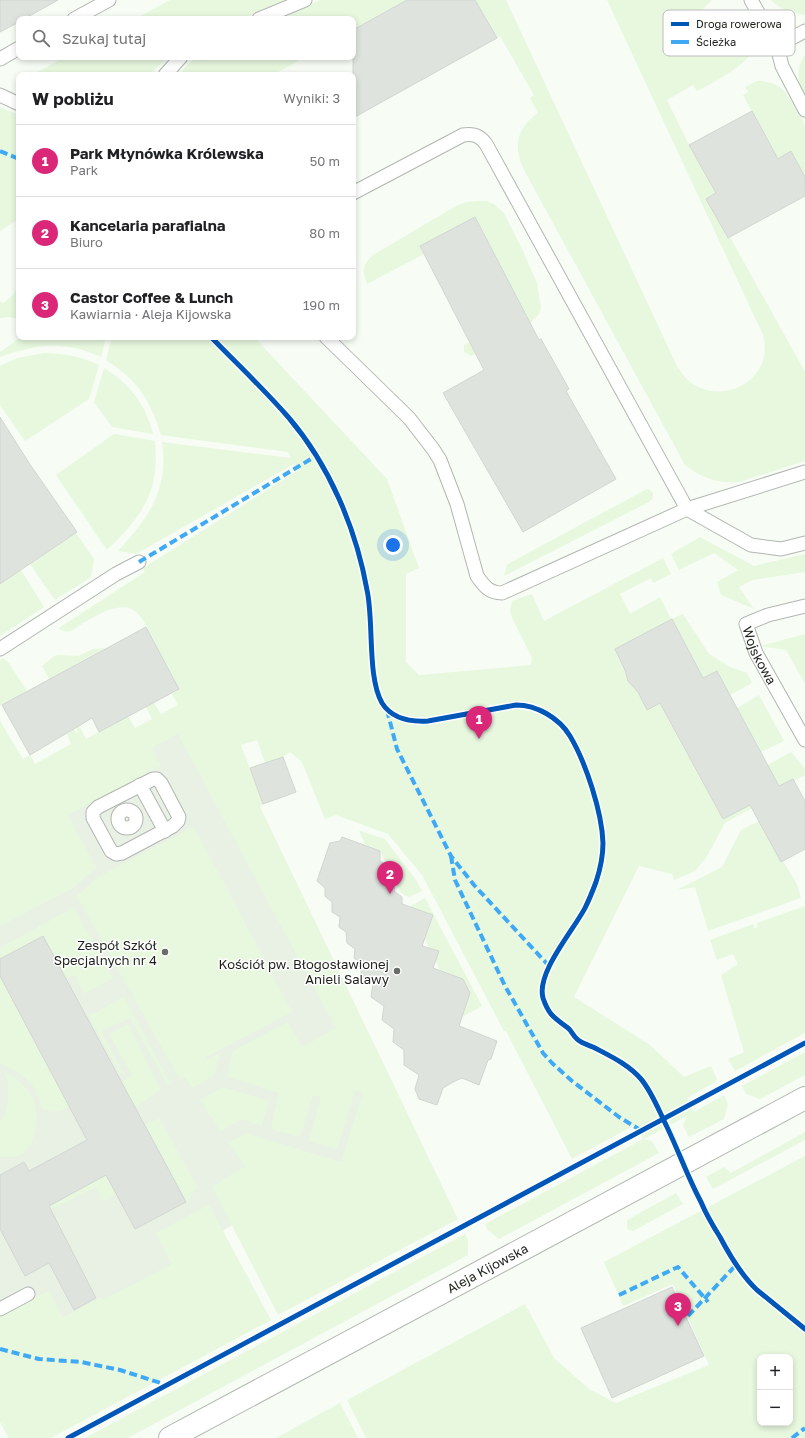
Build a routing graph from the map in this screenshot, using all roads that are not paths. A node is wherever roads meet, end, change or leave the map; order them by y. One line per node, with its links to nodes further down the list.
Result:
1 (109, 0): 5 (lane)
2 (305, 0): 6 (lane)
3 (751, 0): 4 (lane)
4 (756, 10)
5 (80, 16)
6 (266, 16)
7 (805, 31): 8 (lane)
8 (795, 36)
9 (16, 50): 11 (lane)
10 (779, 56): 16 (lane)
11 (0, 59)
12 (178, 60): 13 (lane)
13 (168, 72)
14 (0, 95): 15 (lane)
15 (16, 103)
16 (805, 110)
17 (356, 191): 20 (lane)
18 (329, 340): 20 (lane)
19 (805, 472): 20 (lane)
20 (687, 509): 21 (lane)
21 (805, 543)
22 (139, 562): 24 (lane)
23 (805, 606): 25 (lane, Wojskowa)
24 (0, 649)
25 (805, 740)
26 (140, 785): 27 (lane); 28 (lane); 31 (lane)
27 (168, 797): 28 (lane); 30 (lane)
28 (152, 806): 29 (lane); 30 (lane)
29 (133, 821): 31 (lane); 32 (lane)
30 (165, 831): 32 (lane)
31 (101, 832): 32 (lane)
32 (140, 844)
33 (805, 1098): 36 (street, Aleja Kijowska)
34 (28, 1294): 35 (lane)
35 (0, 1310)
36 (170, 1438)

